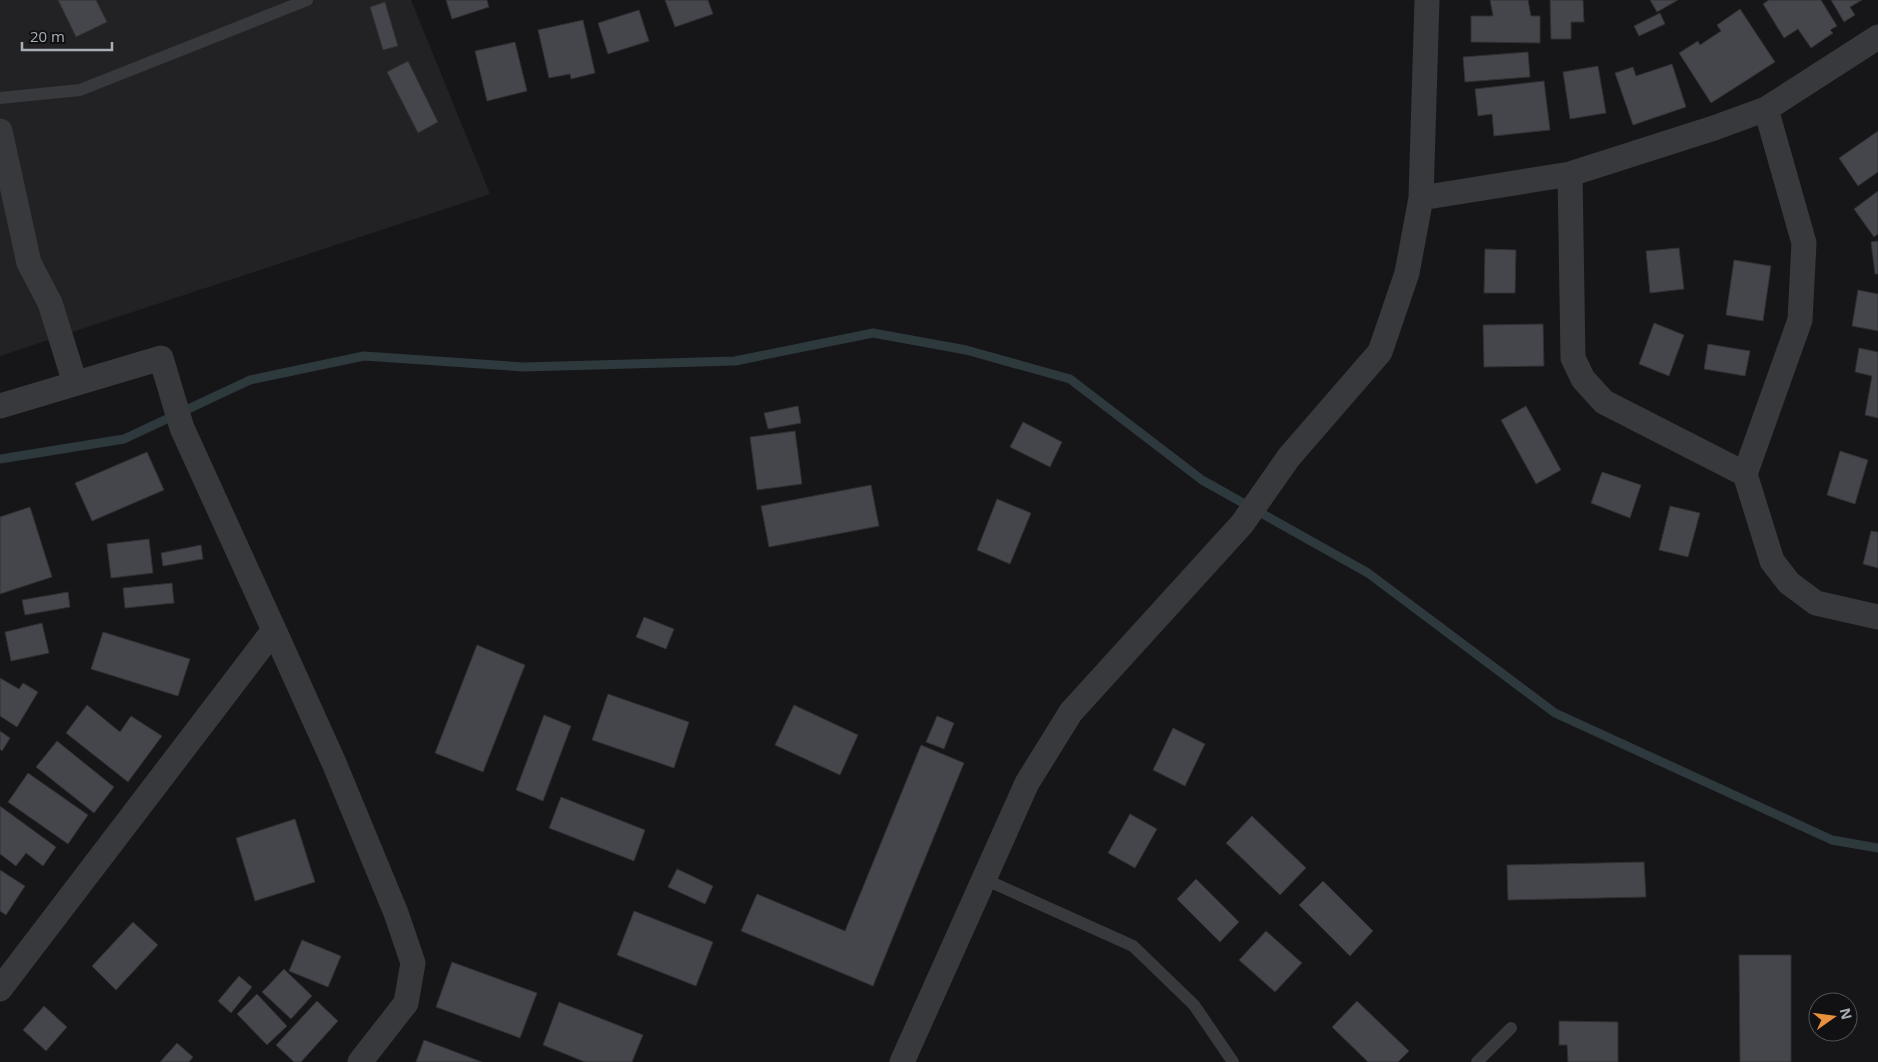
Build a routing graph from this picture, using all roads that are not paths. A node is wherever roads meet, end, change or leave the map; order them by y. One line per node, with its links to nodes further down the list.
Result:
1 (307, 0): 4 (lane)
2 (1427, 0): 8 (street)
3 (1878, 37): 5 (street)
4 (0, 98)
5 (1766, 109): 7 (street); 11 (street)
6 (0, 131): 9 (street)
7 (1570, 174): 8 (street); 11 (street)
8 (1422, 198): 14 (street)
9 (75, 383): 10 (street); 13 (street)
10 (0, 406)
11 (1745, 474): 12 (street)
12 (1878, 617)
13 (274, 630): 15 (street); 17 (street)
14 (984, 879): 18 (street); 19 (lane)
15 (0, 989)
16 (1511, 1028): 20 (lane)
17 (360, 1062)
18 (902, 1062)
19 (1232, 1062)
20 (1477, 1062)

